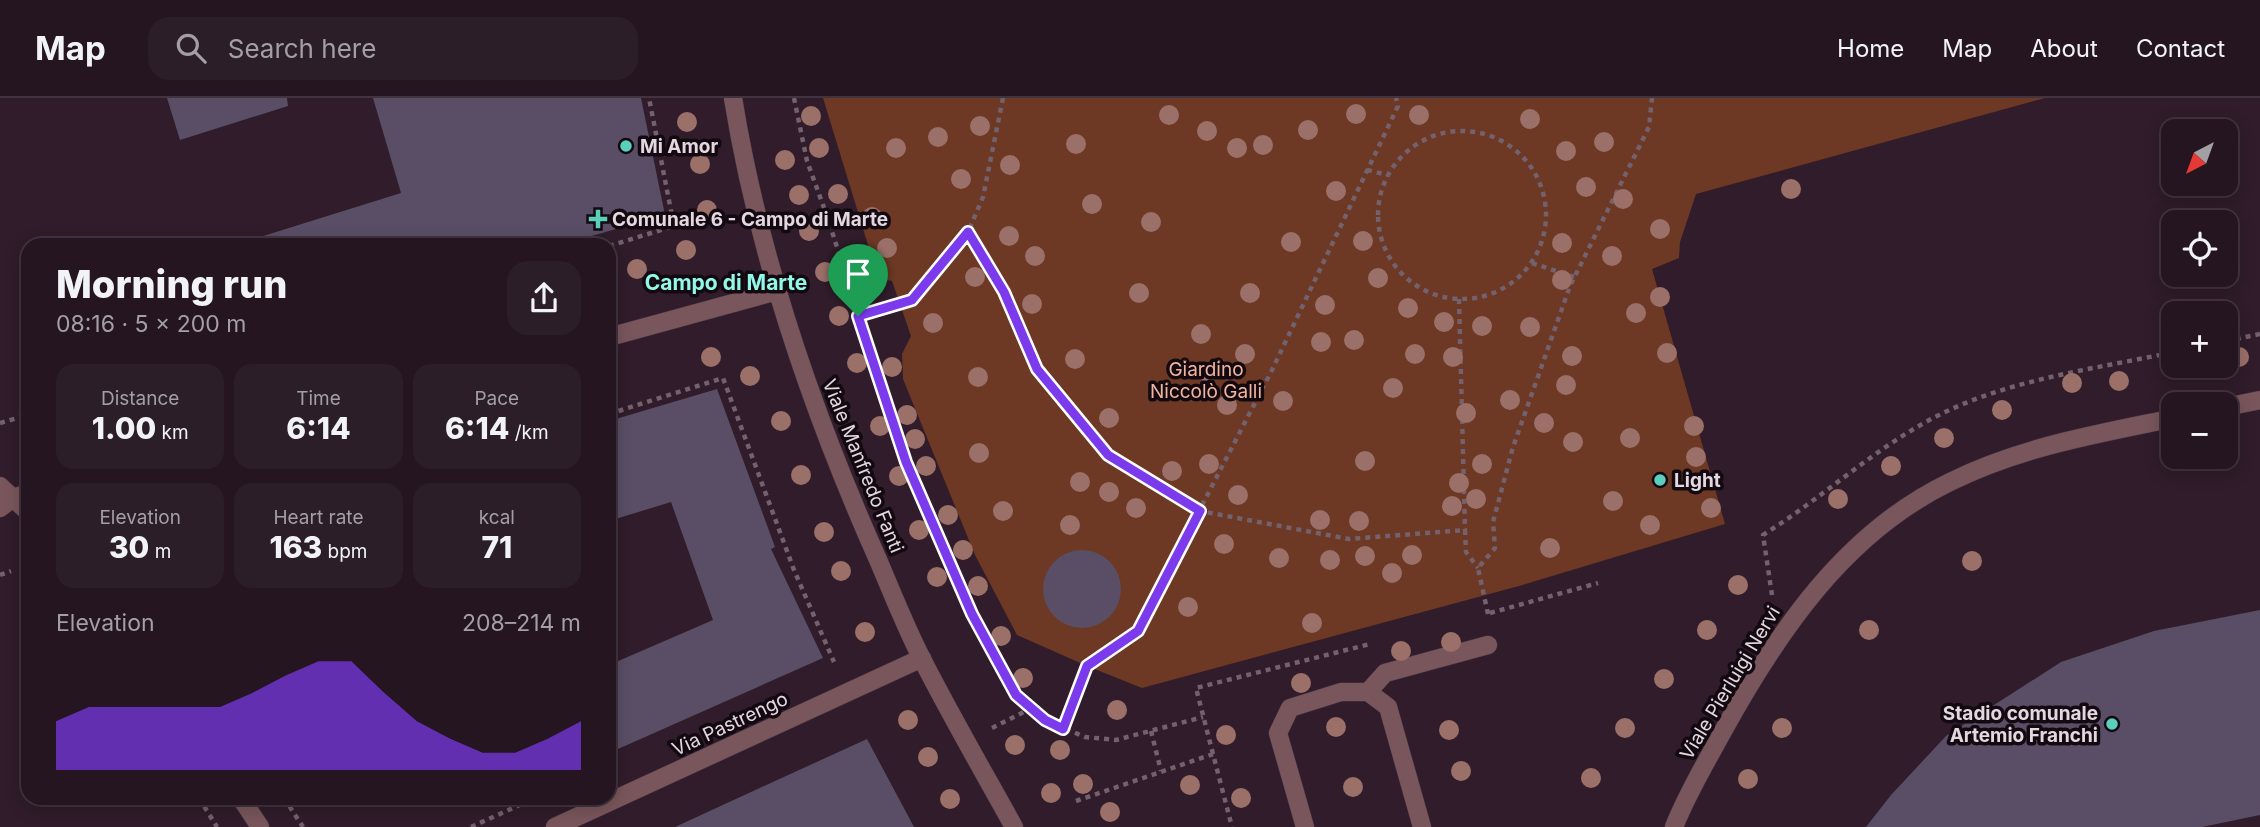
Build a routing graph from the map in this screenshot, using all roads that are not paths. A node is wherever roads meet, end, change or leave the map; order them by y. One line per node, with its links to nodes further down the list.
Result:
1 (733, 98): 2 (street, Viale Manfredo Fanti)
2 (777, 291): 3 (street); 8 (street, Viale Manfredo Fanti)
3 (616, 335)
4 (2260, 400): 5 (street)
5 (2238, 405)
6 (2161, 421): 18 (street, Viale Pierluigi Nervi)
7 (1488, 645): 9 (street)
8 (922, 658): 10 (street, Via Pastrengo); 15 (street, Viale Manfredo Fanti)
9 (1368, 692): 16 (street); 17 (street)
10 (616, 799)
11 (246, 805): 13 (street)
12 (603, 805): 14 (street, Via Pastrengo)
13 (260, 827)
14 (555, 827)
15 (1014, 827)
16 (1305, 827)
17 (1422, 827)
18 (1674, 827)

